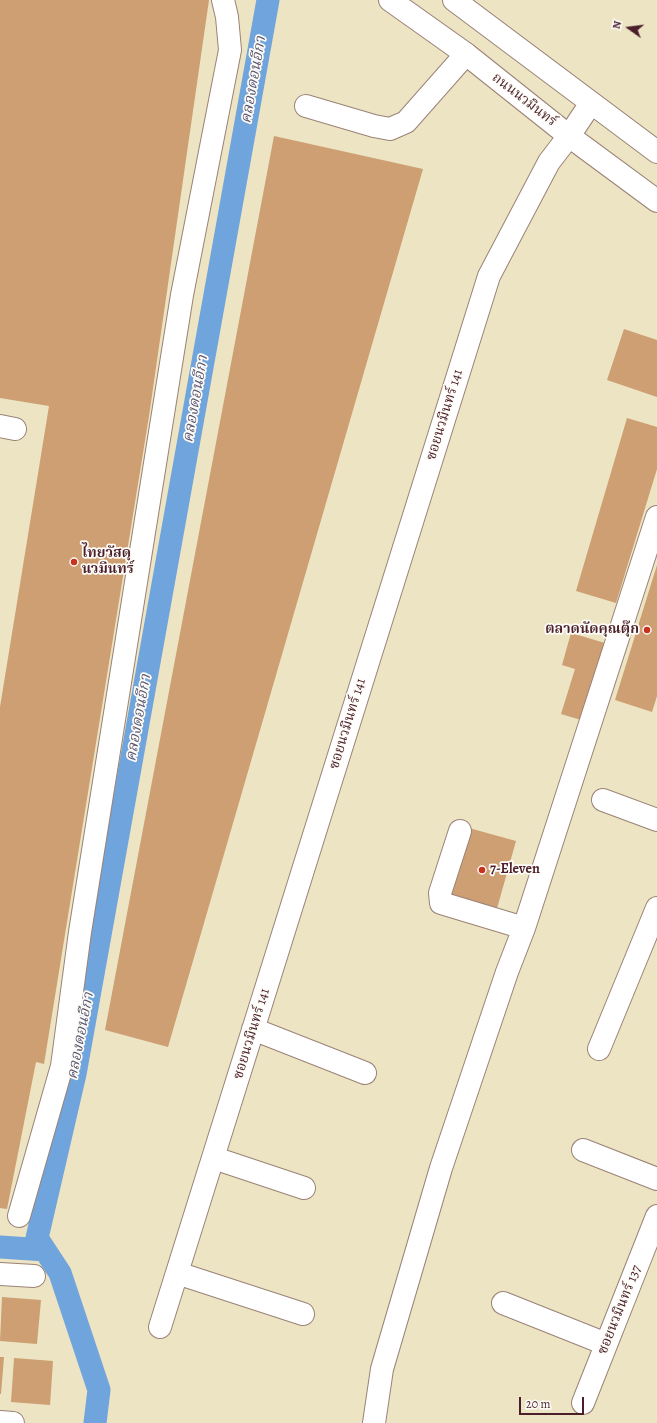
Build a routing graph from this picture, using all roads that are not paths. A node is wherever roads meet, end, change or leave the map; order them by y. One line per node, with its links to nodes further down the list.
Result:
1 (223, 0): 23 (street)
2 (390, 0): 4 (street, ถนนนวมินทร์)
3 (454, 0): 5 (street)
4 (466, 54): 6 (street); 7 (street, ถนนนวมินทร์)
5 (591, 103): 7 (street, ซอยนวมินทร์ 141); 8 (street)
6 (306, 106)
7 (569, 136): 9 (street, ถนนนวมินทร์); 16 (street, ซอยนวมินทร์ 141)
8 (657, 152)
9 (657, 201)
10 (657, 517): 15 (street)
11 (603, 800): 12 (street)
12 (657, 820)
13 (460, 831): 15 (street)
14 (657, 908): 17 (street)
15 (524, 928): 35 (street)
16 (253, 1029): 18 (street); 20 (street, ซอยนวมินทร์ 141)
17 (599, 1049)
18 (365, 1073)
19 (583, 1150): 21 (street)
20 (214, 1158): 22 (street); 25 (street, ซอยนวมินทร์ 141)
21 (657, 1180)
22 (304, 1188)
23 (19, 1216)
24 (657, 1216): 31 (street, ซอยนวมินทร์ 137)
25 (177, 1273): 29 (street); 30 (street, ซอยนวมินทร์ 141)
26 (0, 1274): 27 (street)
27 (34, 1276)
28 (503, 1303): 31 (street)
29 (303, 1314)
30 (160, 1327)
31 (606, 1344): 32 (street, ซอยนวมินทร์ 137)
32 (583, 1403)
33 (0, 1422): 34 (street)
34 (13, 1423)
35 (374, 1423)

